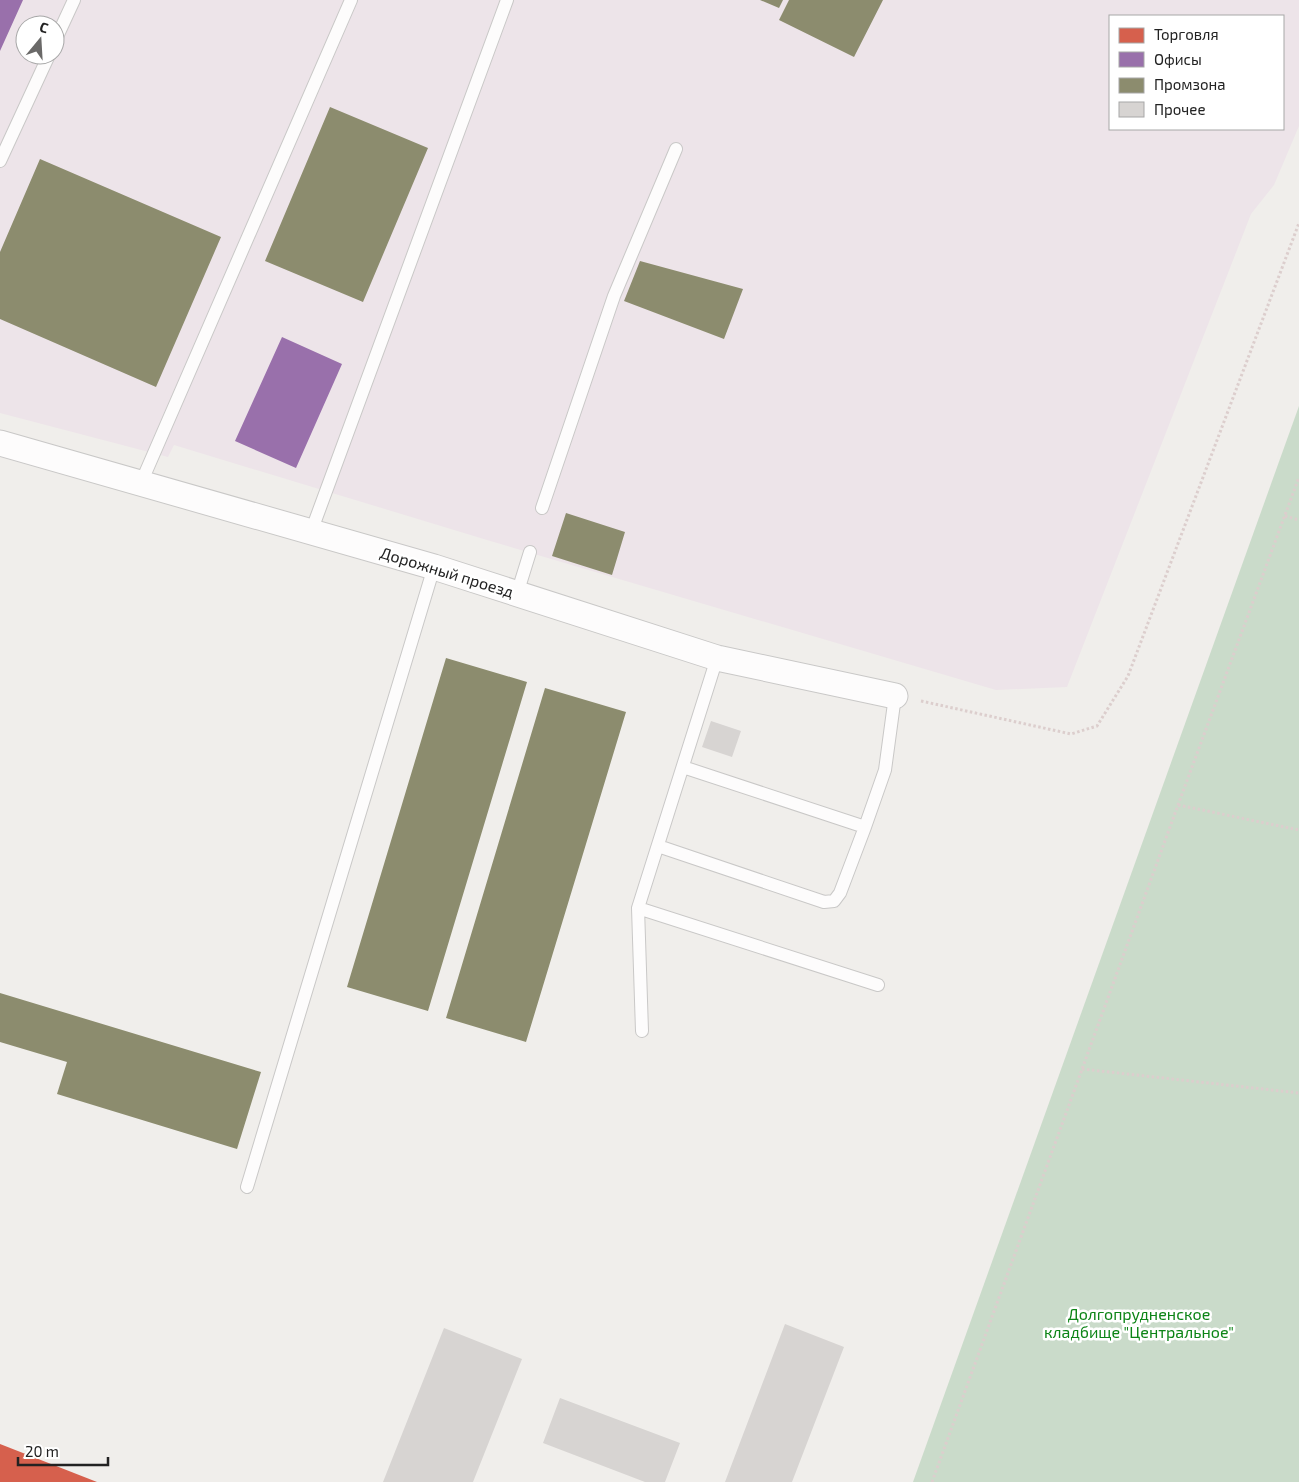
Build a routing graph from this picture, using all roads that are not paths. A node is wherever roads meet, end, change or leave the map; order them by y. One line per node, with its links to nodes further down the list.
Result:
1 (74, 0): 4 (lane)
2 (351, 0): 9 (lane)
3 (507, 0): 11 (lane)
4 (65, 19)
5 (44, 65): 7 (lane)
6 (676, 149): 10 (lane)
7 (0, 161)
8 (0, 443): 9 (street, Дорожный проезд)
9 (141, 483): 11 (street, Дорожный проезд)
10 (542, 508)
11 (311, 532): 13 (street, Дорожный проезд)
12 (530, 552): 14 (lane)
13 (434, 567): 14 (street, Дорожный проезд); 23 (lane)
14 (516, 594): 15 (street, Дорожный проезд)
15 (717, 658): 16 (street, Дорожный проезд); 17 (lane)
16 (895, 696): 18 (lane)
17 (683, 767): 18 (lane); 19 (lane)
18 (865, 827): 19 (lane)
19 (658, 846): 20 (lane)
20 (638, 908): 21 (lane); 22 (lane)
21 (878, 986)
22 (642, 1031)
23 (247, 1187)

